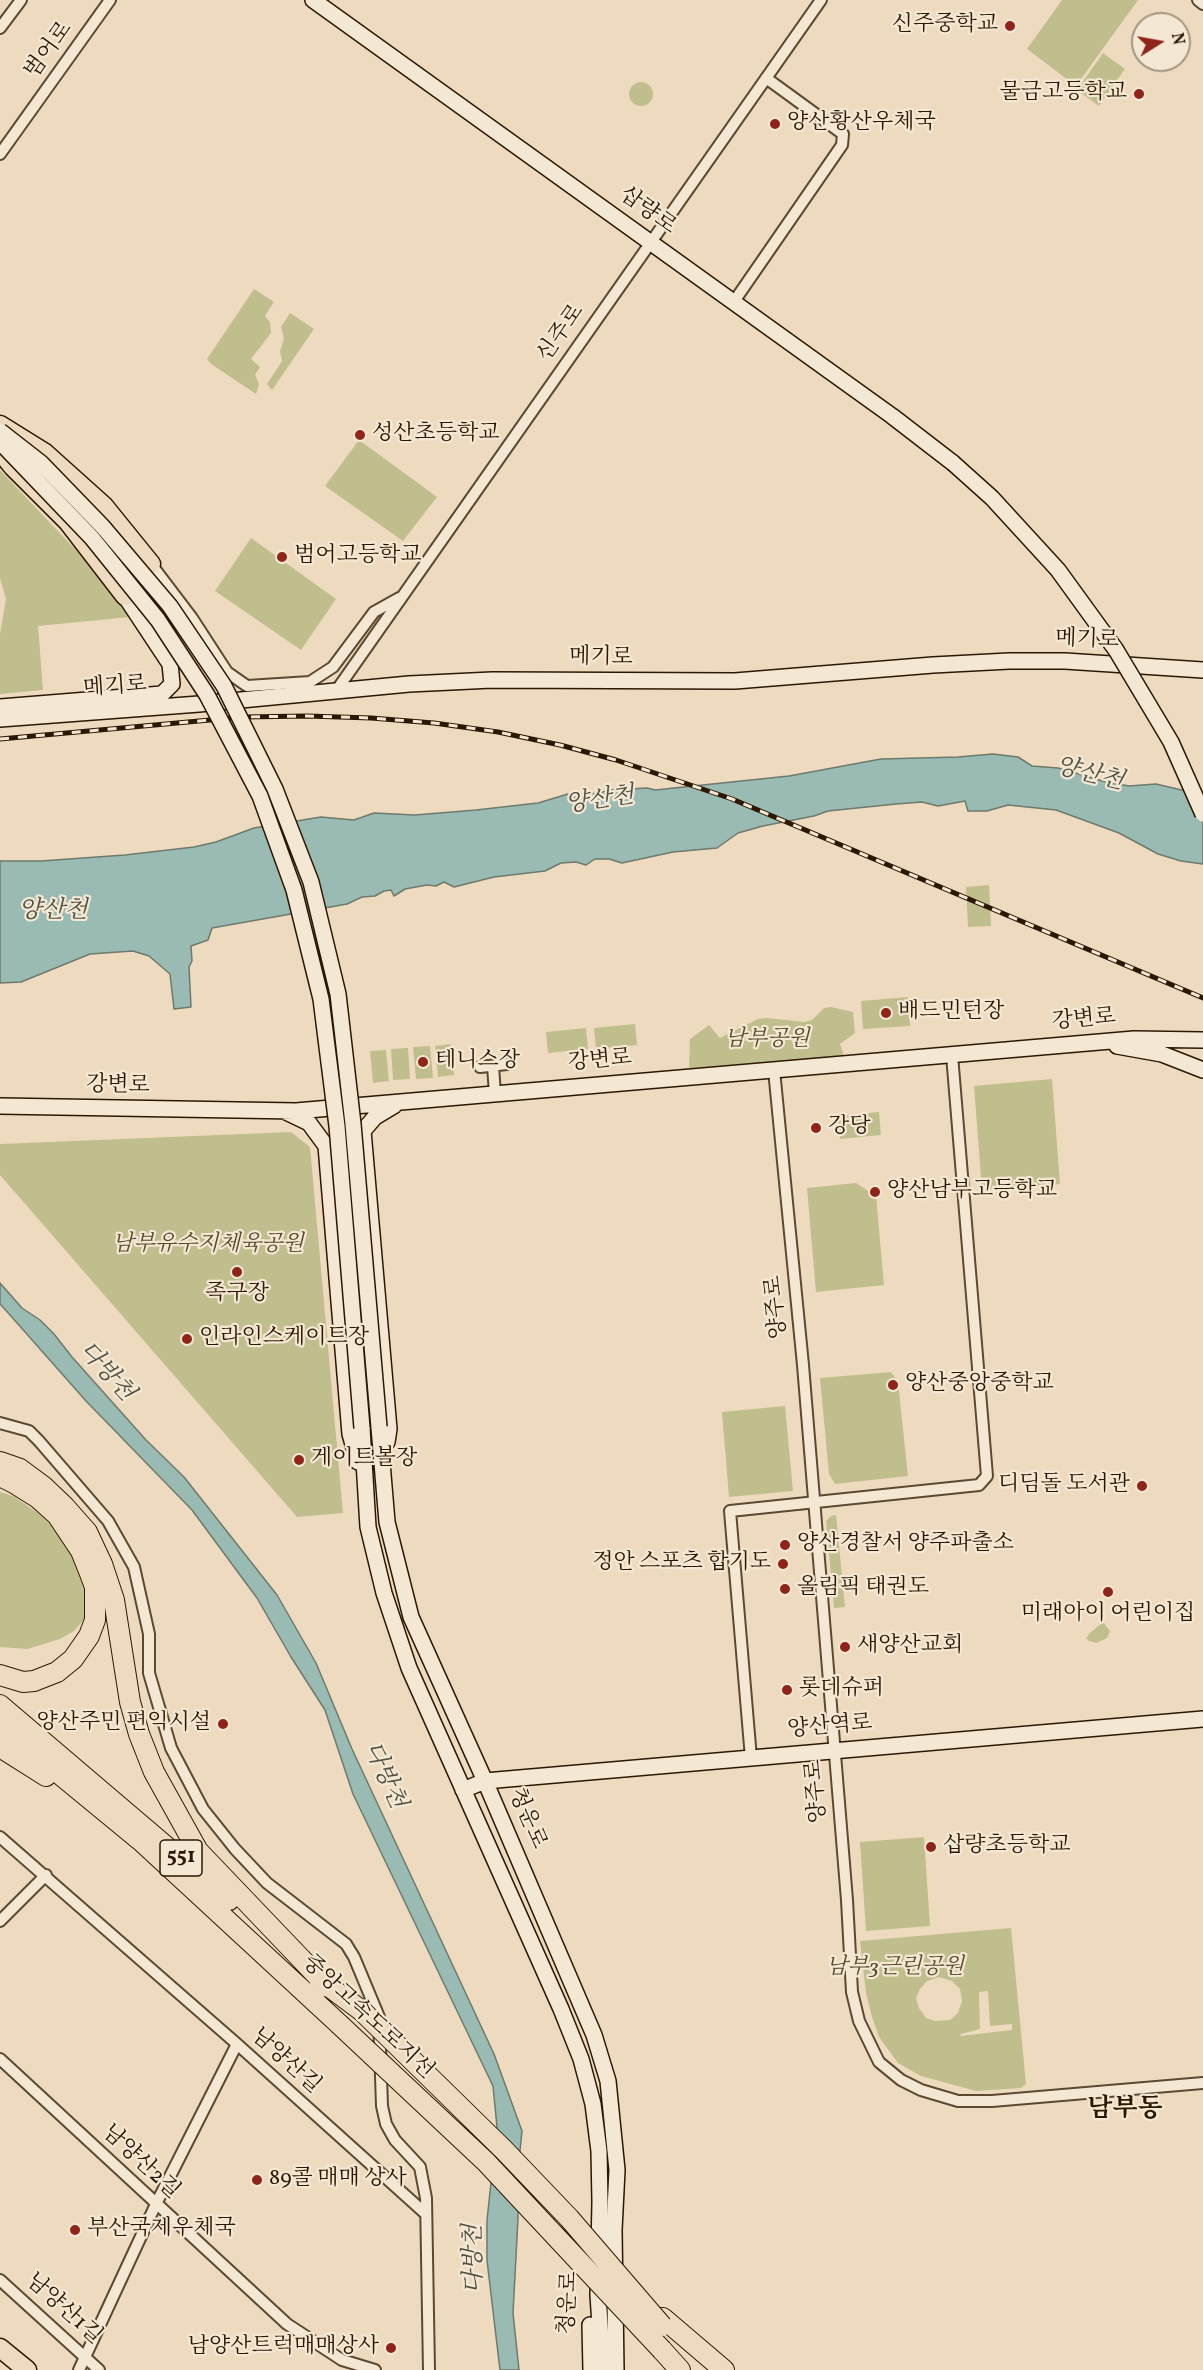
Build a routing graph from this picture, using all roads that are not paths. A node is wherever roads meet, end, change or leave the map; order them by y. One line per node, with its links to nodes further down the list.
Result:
1 (21, 0): 7 (street)
2 (110, 0): 9 (street, 범어로)
3 (313, 0): 10 (street, 삽량로)
4 (821, 0): 8 (street, 신주로)
5 (1198, 0): 6 (street)
6 (1203, 4)
7 (0, 28)
8 (766, 78): 10 (street, 신주로); 11 (street)
9 (0, 154)
10 (650, 242): 11 (street, 삽량로); 18 (street, 신주로)
11 (733, 303): 23 (street, 삽량로, bridge)
12 (0, 425): 16 (main road)
13 (0, 431): 39 (street, 청운로, bridge)
14 (0, 442): 40 (street, 청운로, bridge)
15 (0, 452): 17 (main road)
16 (152, 564): 18 (street)
17 (125, 596): 21 (street)
18 (402, 597): 20 (street, 신주로)
19 (1203, 670): 20 (street, 메기로)
20 (336, 691): 22 (street, 메기로)
21 (0, 707)
22 (0, 719)
23 (1203, 814)
24 (1203, 1040): 25 (street, 강변로)
25 (1099, 1042): 26 (street, 강변로); 31 (street)
26 (952, 1055): 30 (street, 강변로); 41 (street)
27 (507, 1064): 28 (street)
28 (493, 1066): 29 (street); 32 (street)
29 (480, 1067)
30 (774, 1070): 32 (street, 강변로); 41 (street, 양주로)
31 (1203, 1070)
32 (495, 1094): 33 (street, 강변로)
33 (399, 1103): 35 (street, 강변로); 39 (street)
34 (0, 1107): 35 (street, 강변로)
35 (283, 1111): 40 (street)
36 (0, 1423): 61 (street)
37 (0, 1462): 55 (highway)
38 (0, 1476): 42 (highway)
39 (383, 1481): 49 (street, 청운로)
40 (366, 1491): 50 (street, 청운로)
41 (814, 1503): 47 (street, 양주로); 48 (street)
42 (0, 1675)
43 (0, 1705): 55 (highway, 중앙고속도로지선 / 551)
44 (1203, 1719): 47 (street, 양산역로)
45 (0, 1725): 52 (highway, 중앙고속도로지선 / 551)
46 (0, 1747): 52 (highway)
47 (834, 1751): 48 (street, 양산역로); 58 (street, 양주로)
48 (751, 1758): 49 (street, 양산역로)
49 (485, 1780): 50 (street, 양산역로); 62 (street, 청운로)
50 (463, 1790): 59 (street, 청운로)
51 (0, 1837): 53 (street, 남양산길)
52 (141, 1842): 76 (highway, 중앙고속도로지선 / 551, bridge)
53 (46, 1875): 54 (street); 56 (street, 남양산길)
54 (0, 1921)
55 (328, 1987): 64 (highway, 중앙고속도로지선 / 551, bridge)
56 (237, 2044): 60 (street); 61 (street, 남양산길)
57 (0, 2059): 60 (street, 남양산2길)
58 (1203, 2083)
59 (600, 2202): 72 (street, 청운로); 73 (street, 청운로)
60 (156, 2204): 66 (street); 70 (street, 남양산2길)
61 (426, 2214): 71 (street)
62 (614, 2230): 74 (street, 청운로); 75 (street, 청운로)
63 (0, 2280): 66 (street, 남양산1길)
64 (662, 2322): 77 (highway, 551); 78 (highway, 551)
65 (0, 2348): 67 (main road)
66 (86, 2357): 68 (street); 69 (street, 남양산1길)
67 (27, 2370)
68 (79, 2370)
69 (99, 2370)
70 (375, 2370)
71 (429, 2370)
72 (591, 2370)
73 (603, 2370)
74 (616, 2370)
75 (626, 2370)
76 (680, 2370)
77 (702, 2370)
78 (724, 2370)

